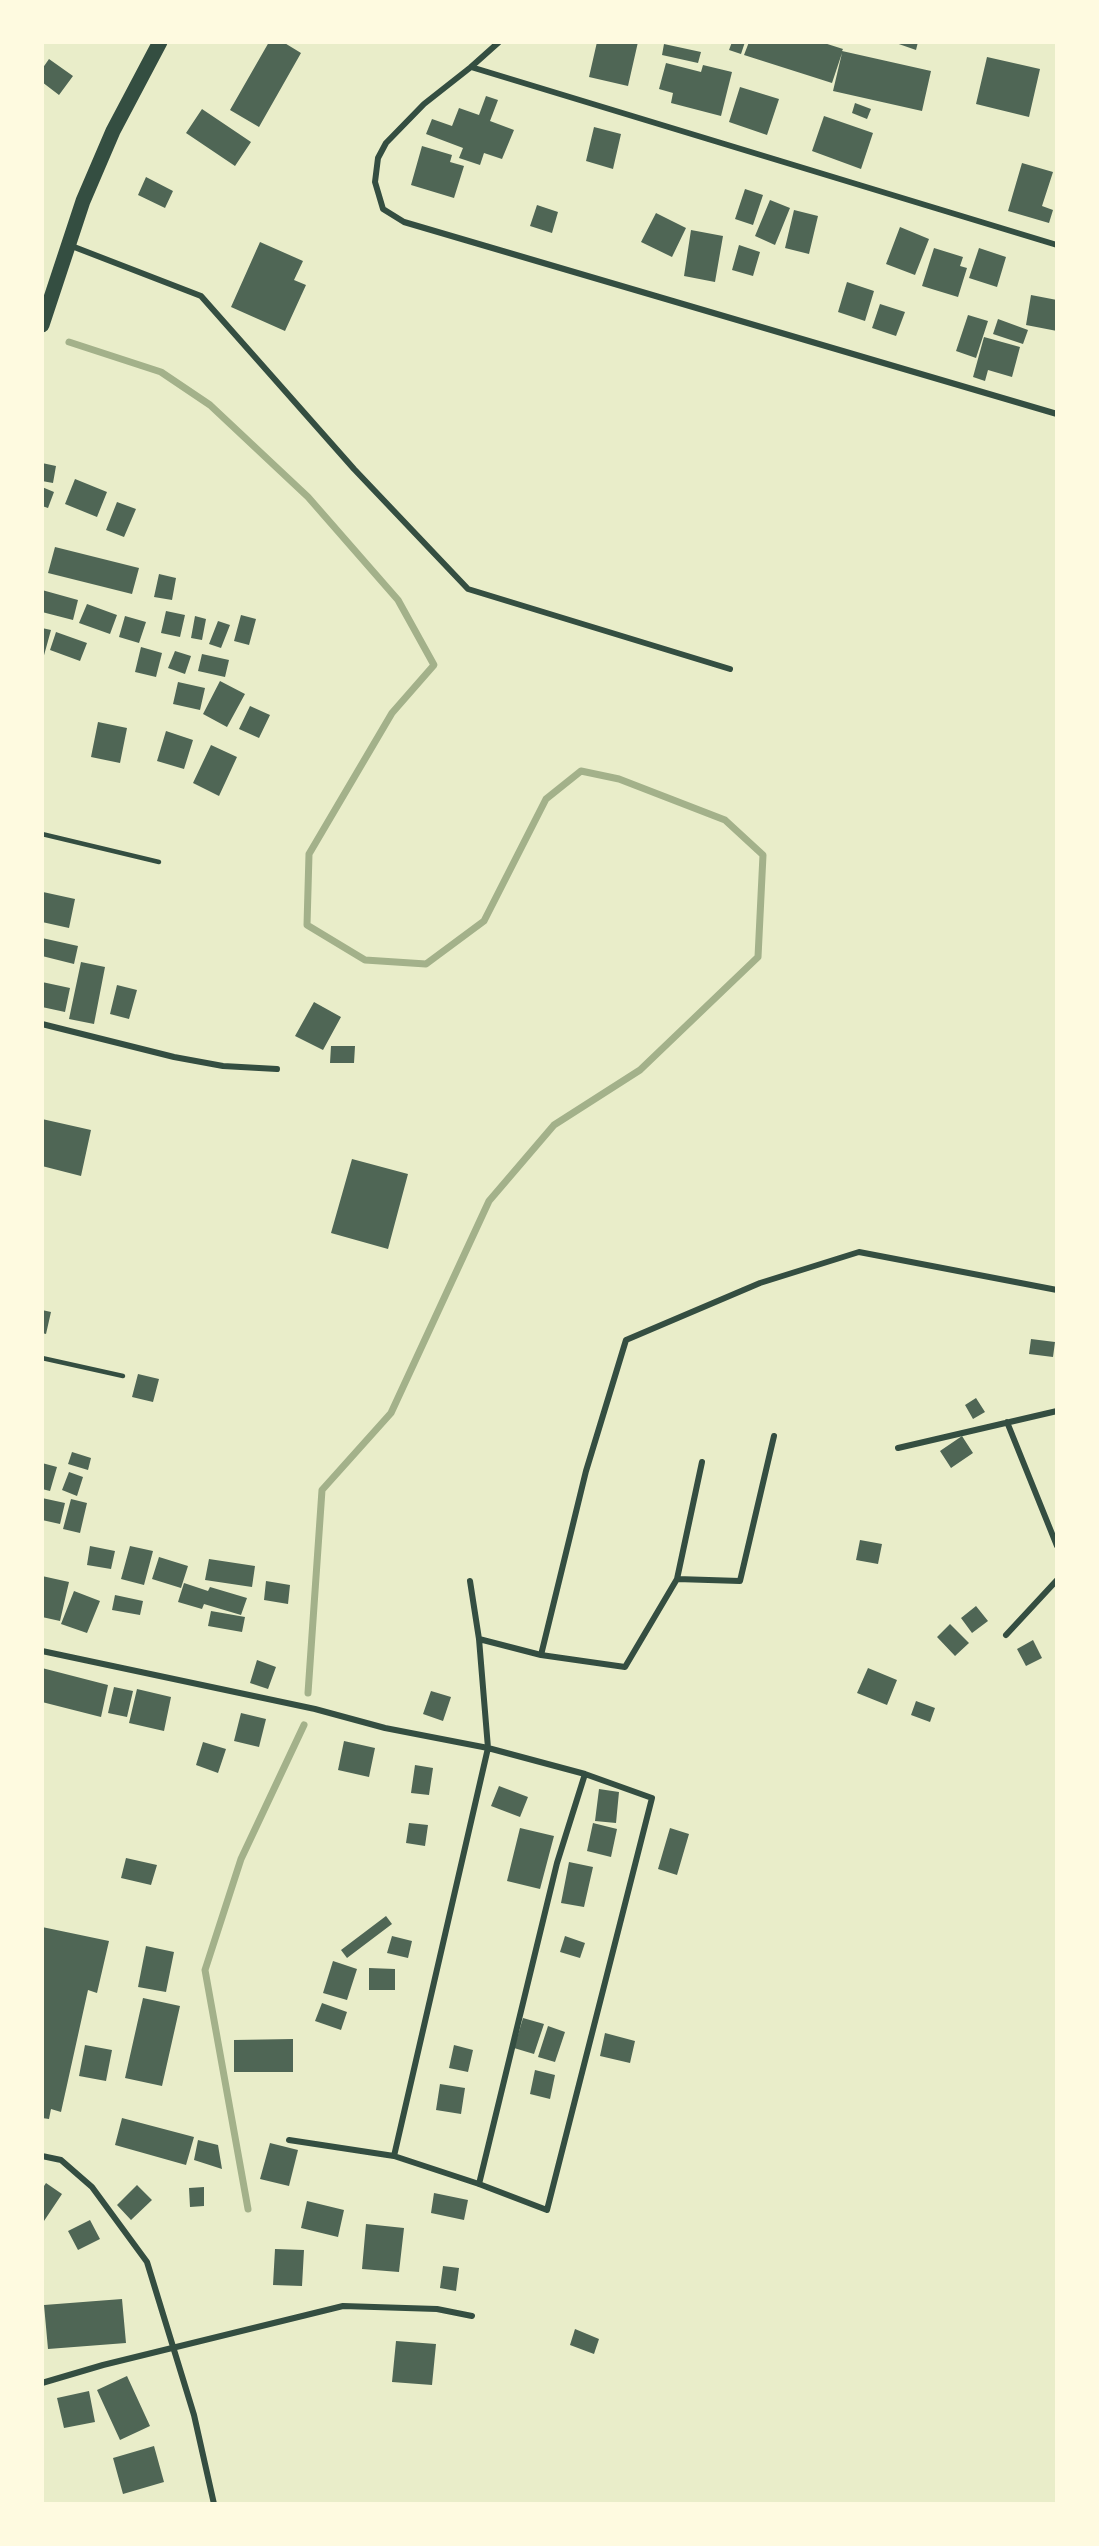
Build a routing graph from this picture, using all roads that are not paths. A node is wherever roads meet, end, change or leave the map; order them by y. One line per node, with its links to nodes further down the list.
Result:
1 (150, 42): 5 (main road)
2 (160, 42): 5 (main road)
3 (499, 42): 4 (street)
4 (471, 68): 7 (street); 9 (street)
5 (135, 87): 6 (main road)
6 (68, 245): 8 (main road); 10 (street)
7 (1057, 245)
8 (43, 318)
9 (1057, 414)
10 (730, 669)
11 (42, 834): 12 (lane)
12 (159, 862)
13 (42, 1024): 14 (street)
14 (277, 1069)
15 (1057, 1290): 30 (street)
16 (42, 1358): 17 (lane)
17 (123, 1376)
18 (1057, 1411): 19 (street)
19 (1007, 1422): 21 (street); 23 (street)
20 (774, 1436): 24 (street)
21 (898, 1448)
22 (702, 1462): 24 (street)
23 (1057, 1546)
24 (676, 1579): 30 (street)
25 (1057, 1580): 27 (street)
26 (470, 1581): 28 (street)
27 (1006, 1635)
28 (479, 1639): 30 (street); 31 (street)
29 (42, 1651): 31 (street)
30 (541, 1654)
31 (488, 1748): 32 (street); 35 (street)
32 (585, 1774): 36 (street); 36 (street)
33 (290, 2140): 35 (street)
34 (42, 2156): 38 (street)
35 (394, 2156): 36 (street)
36 (479, 2184)
37 (472, 2316): 38 (street)
38 (172, 2348): 39 (street); 40 (street)
39 (42, 2383)
40 (214, 2504)

